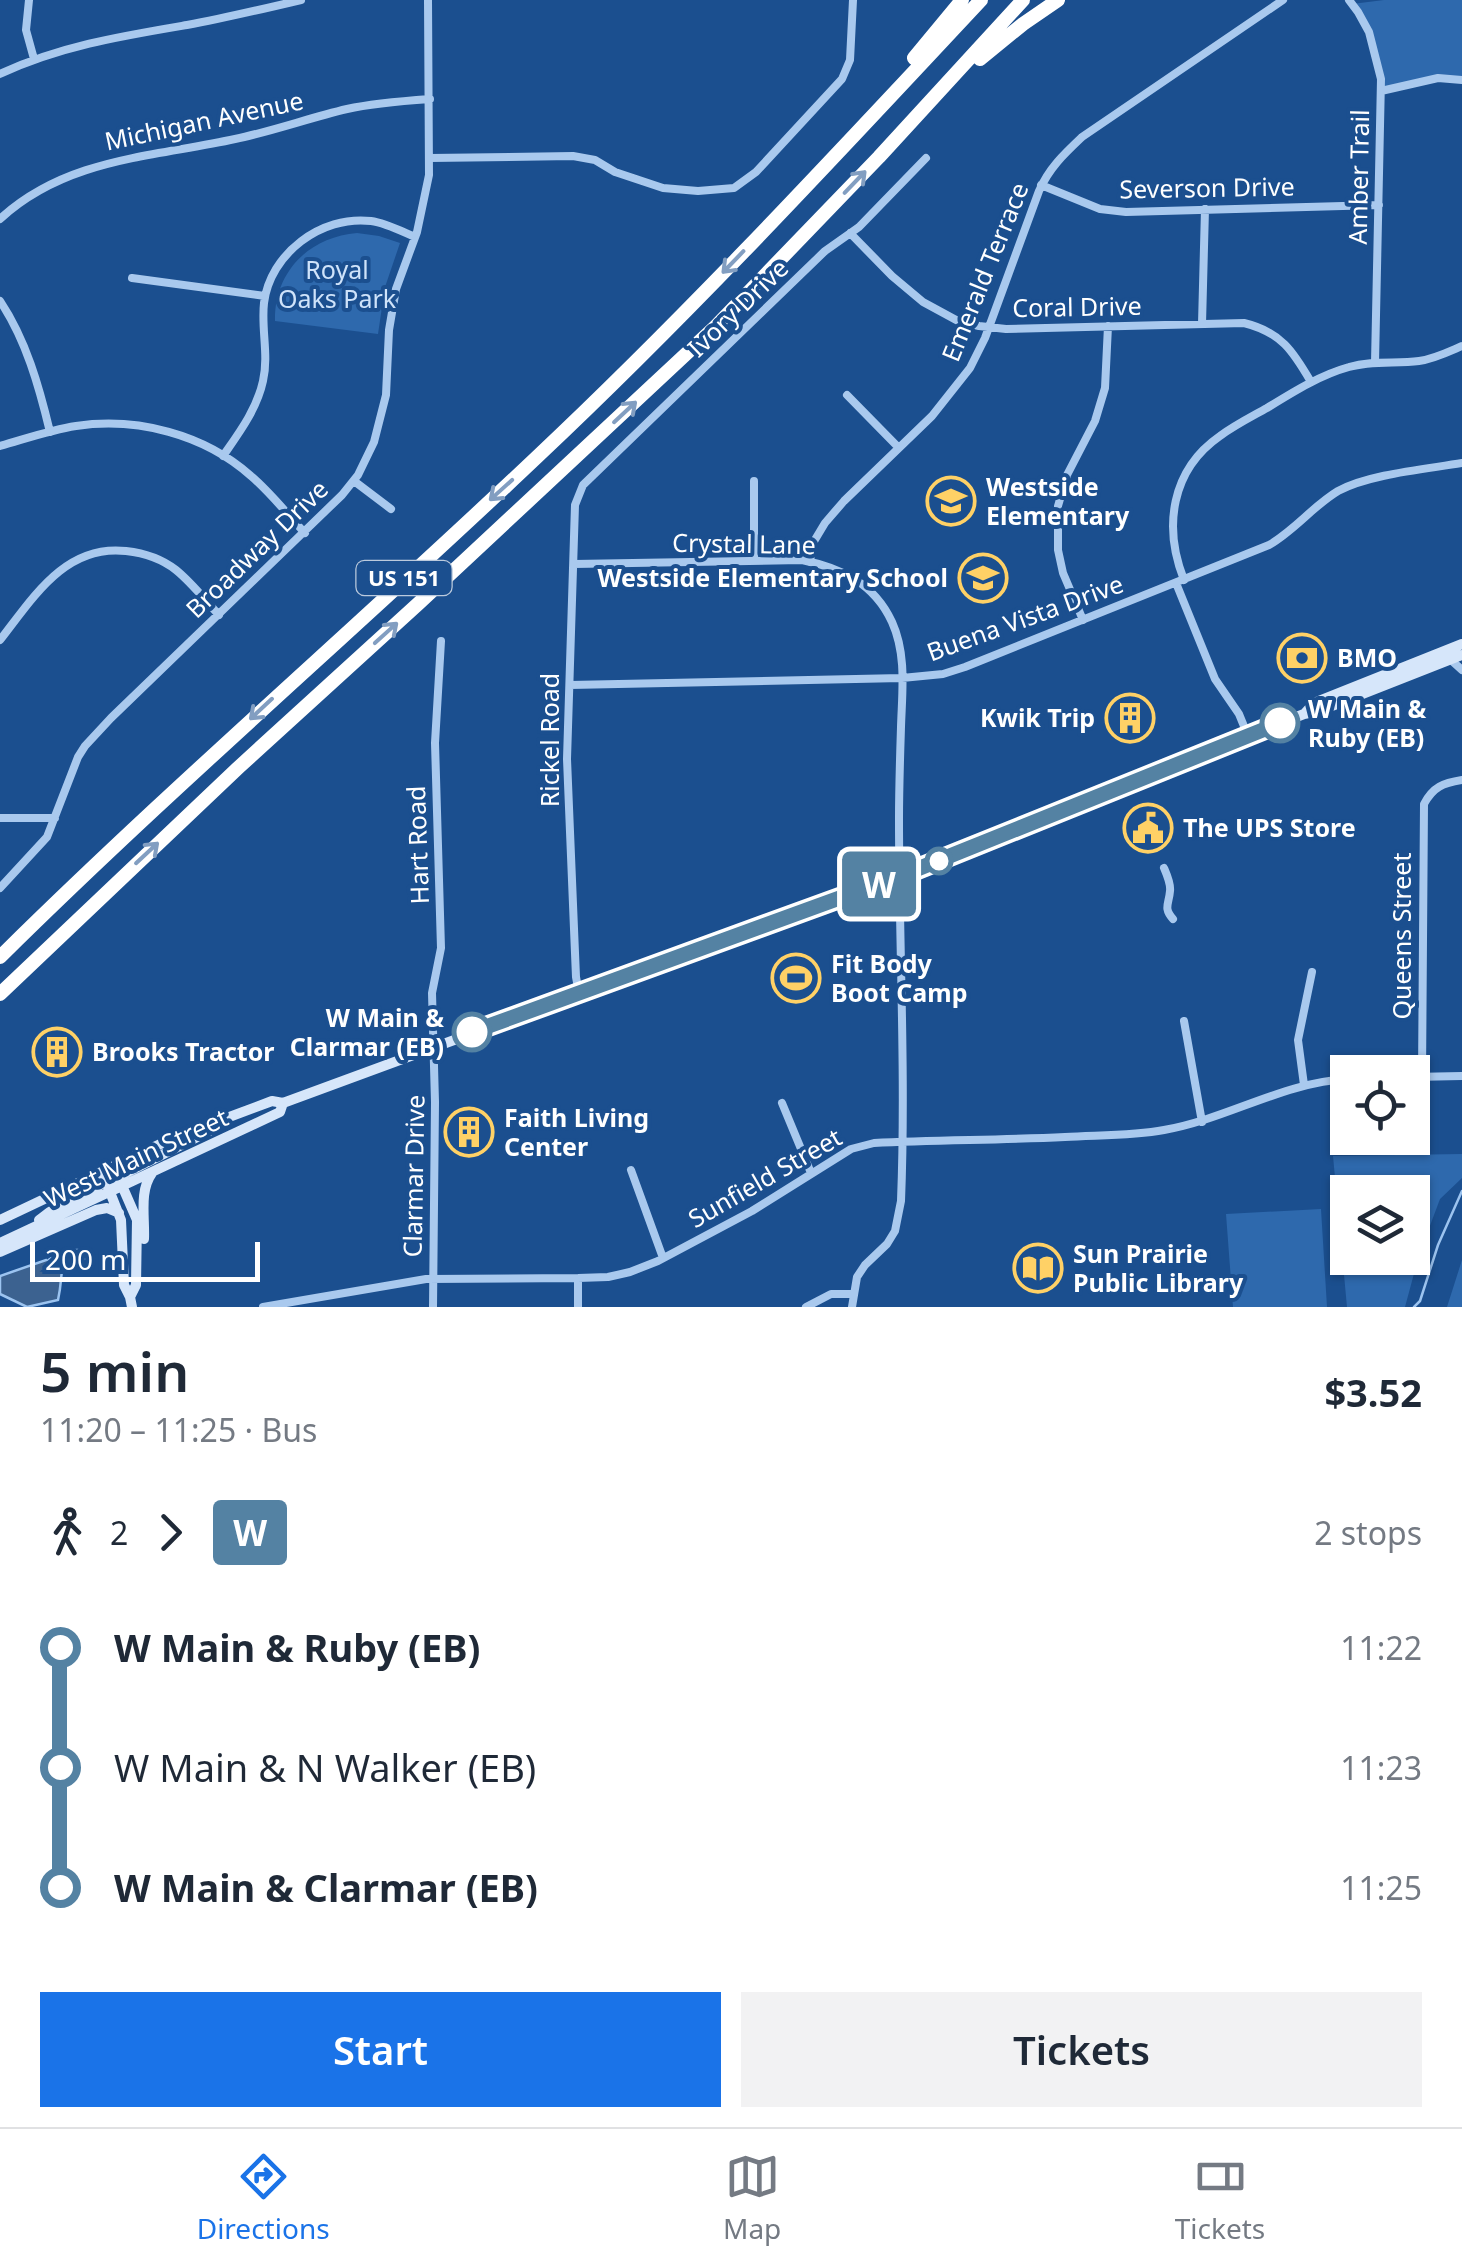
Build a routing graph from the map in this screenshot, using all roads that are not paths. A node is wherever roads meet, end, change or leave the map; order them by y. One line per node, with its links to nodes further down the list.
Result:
1 (29, 0): 11 (street)
2 (301, 0): 11 (street)
3 (428, 0): 15 (street, Broadway Drive)
4 (853, 0): 17 (street)
5 (962, 0): 20 (highway)
6 (981, 0): 20 (highway, US 151)
7 (1023, 0): 16 (highway, US 151)
8 (1058, 0): 16 (highway)
9 (1283, 0): 19 (street, Emerald Terrace)
10 (1348, 0): 14 (street, Amber Trail)
11 (34, 59): 12 (street)
12 (0, 74)
13 (1462, 80): 14 (street)
14 (1381, 91): 21 (street, Amber Trail)
15 (430, 99): 17 (street, Broadway Drive); 23 (street, Michigan Avenue)
16 (900, 135): 68 (highway, US 151, one-way to 16)
17 (430, 158): 25 (street, Broadway Drive)
18 (926, 158): 24 (street, Ivory Drive)
19 (1042, 186): 22 (street, Severson Drive); 30 (street, Emerald Terrace)
20 (801, 192): 69 (highway, US 151, one-way to 69)
21 (1379, 204): 22 (street, Severson Drive); 33 (street, Amber Trail)
22 (1204, 209): 29 (street)
23 (0, 219)
24 (850, 233): 30 (street, Coral Drive); 43 (street, Ivory Drive)
25 (415, 237): 27 (street); 41 (street, Broadway Drive)
26 (132, 278): 27 (street)
27 (265, 296): 39 (street)
28 (0, 301): 36 (street)
29 (1202, 324): 31 (street, Coral Drive); 34 (street, Coral Drive)
30 (989, 326): 31 (street, Coral Drive); 38 (street, Emerald Terrace)
31 (1108, 326): 51 (street)
32 (1462, 346): 33 (street)
33 (1375, 363): 34 (street)
34 (1312, 382): 49 (street)
35 (847, 395): 38 (street)
36 (50, 432): 37 (street); 39 (street)
37 (0, 446)
38 (899, 448): 47 (street, Emerald Terrace)
39 (223, 456): 45 (street)
40 (1462, 463): 49 (street, Buena Vista Drive)
41 (354, 481): 44 (street); 45 (street, Broadway Drive)
42 (754, 481): 46 (street)
43 (581, 488): 48 (street, Rickel Road)
44 (391, 509)
45 (304, 533): 50 (street, Broadway Drive)
46 (754, 560): 47 (street, Crystal Lane); 48 (street, Crystal Lane)
47 (810, 562): 57 (street, Crystal Lane)
48 (574, 564): 58 (street, Rickel Road)
49 (1180, 581): 51 (street, Buena Vista Drive); 60 (street)
50 (219, 615): 52 (street); 63 (street, Broadway Drive)
51 (1083, 620): 57 (street, Buena Vista Drive)
52 (0, 640)
53 (440, 641): 75 (street, Hart Road)
54 (1462, 644): 59 (main road, West Main Street)
55 (1457, 658): 56 (street); 59 (main road, West Main Street)
56 (1462, 670)
57 (902, 678): 58 (street, Buena Vista Drive); 65 (street, Crystal Lane)
58 (570, 685): 71 (street, Rickel Road)
59 (1304, 714): 60 (main road, West Main Street)
60 (1248, 736): 65 (main road, West Main Street)
61 (1462, 780): 76 (street, Queens Street)
62 (0, 818): 63 (street)
63 (56, 818): 66 (street, Broadway Drive)
64 (1164, 868): 67 (street)
65 (900, 876): 71 (main road, West Main Street); 84 (street, Crystal Lane)
66 (0, 888)
67 (1173, 919)
68 (76, 920): 72 (highway, US 151); 73 (highway)
69 (0, 957)
70 (1312, 972): 80 (street)
71 (579, 993): 75 (main road, West Main Street)
72 (0, 994)
73 (0, 1005)
74 (1184, 1021): 83 (street)
75 (434, 1046): 81 (main road, West Main Street); 96 (street, Clarmar Drive)
76 (1418, 1055)
77 (1462, 1076): 78 (street)
78 (1430, 1077)
79 (1330, 1080): 80 (street, Sunfield Street)
80 (1304, 1085): 83 (street, Sunfield Street)
81 (283, 1103): 86 (main road, West Main Street); 88 (main road, West Main Street)
82 (782, 1104): 87 (street)
83 (1202, 1122): 84 (street, Sunfield Street)
84 (902, 1142): 87 (street, Sunfield Street); 97 (street, Crystal Lane)
85 (631, 1170): 94 (street)
86 (154, 1172): 88 (main road, West Main Street); 93 (main road)
87 (811, 1173): 94 (street, Sunfield Street)
88 (112, 1179): 89 (main road); 90 (main road, West Main Street); 91 (main road, West Main Street); 93 (main road)
89 (120, 1217): 92 (main road); 93 (main road); 98 (main road)
90 (0, 1220)
91 (0, 1243)
92 (0, 1252)
93 (137, 1258): 98 (main road)
94 (662, 1258): 95 (street, Sunfield Street)
95 (578, 1278): 96 (street, Sunfield Street); 101 (street)
96 (433, 1279): 99 (street, Sunfield Street); 100 (street, Clarmar Drive)
97 (853, 1294): 102 (street); 103 (street)
98 (131, 1302)
99 (263, 1307)
100 (433, 1307)
101 (578, 1307)
102 (806, 1307)
103 (852, 1307)

